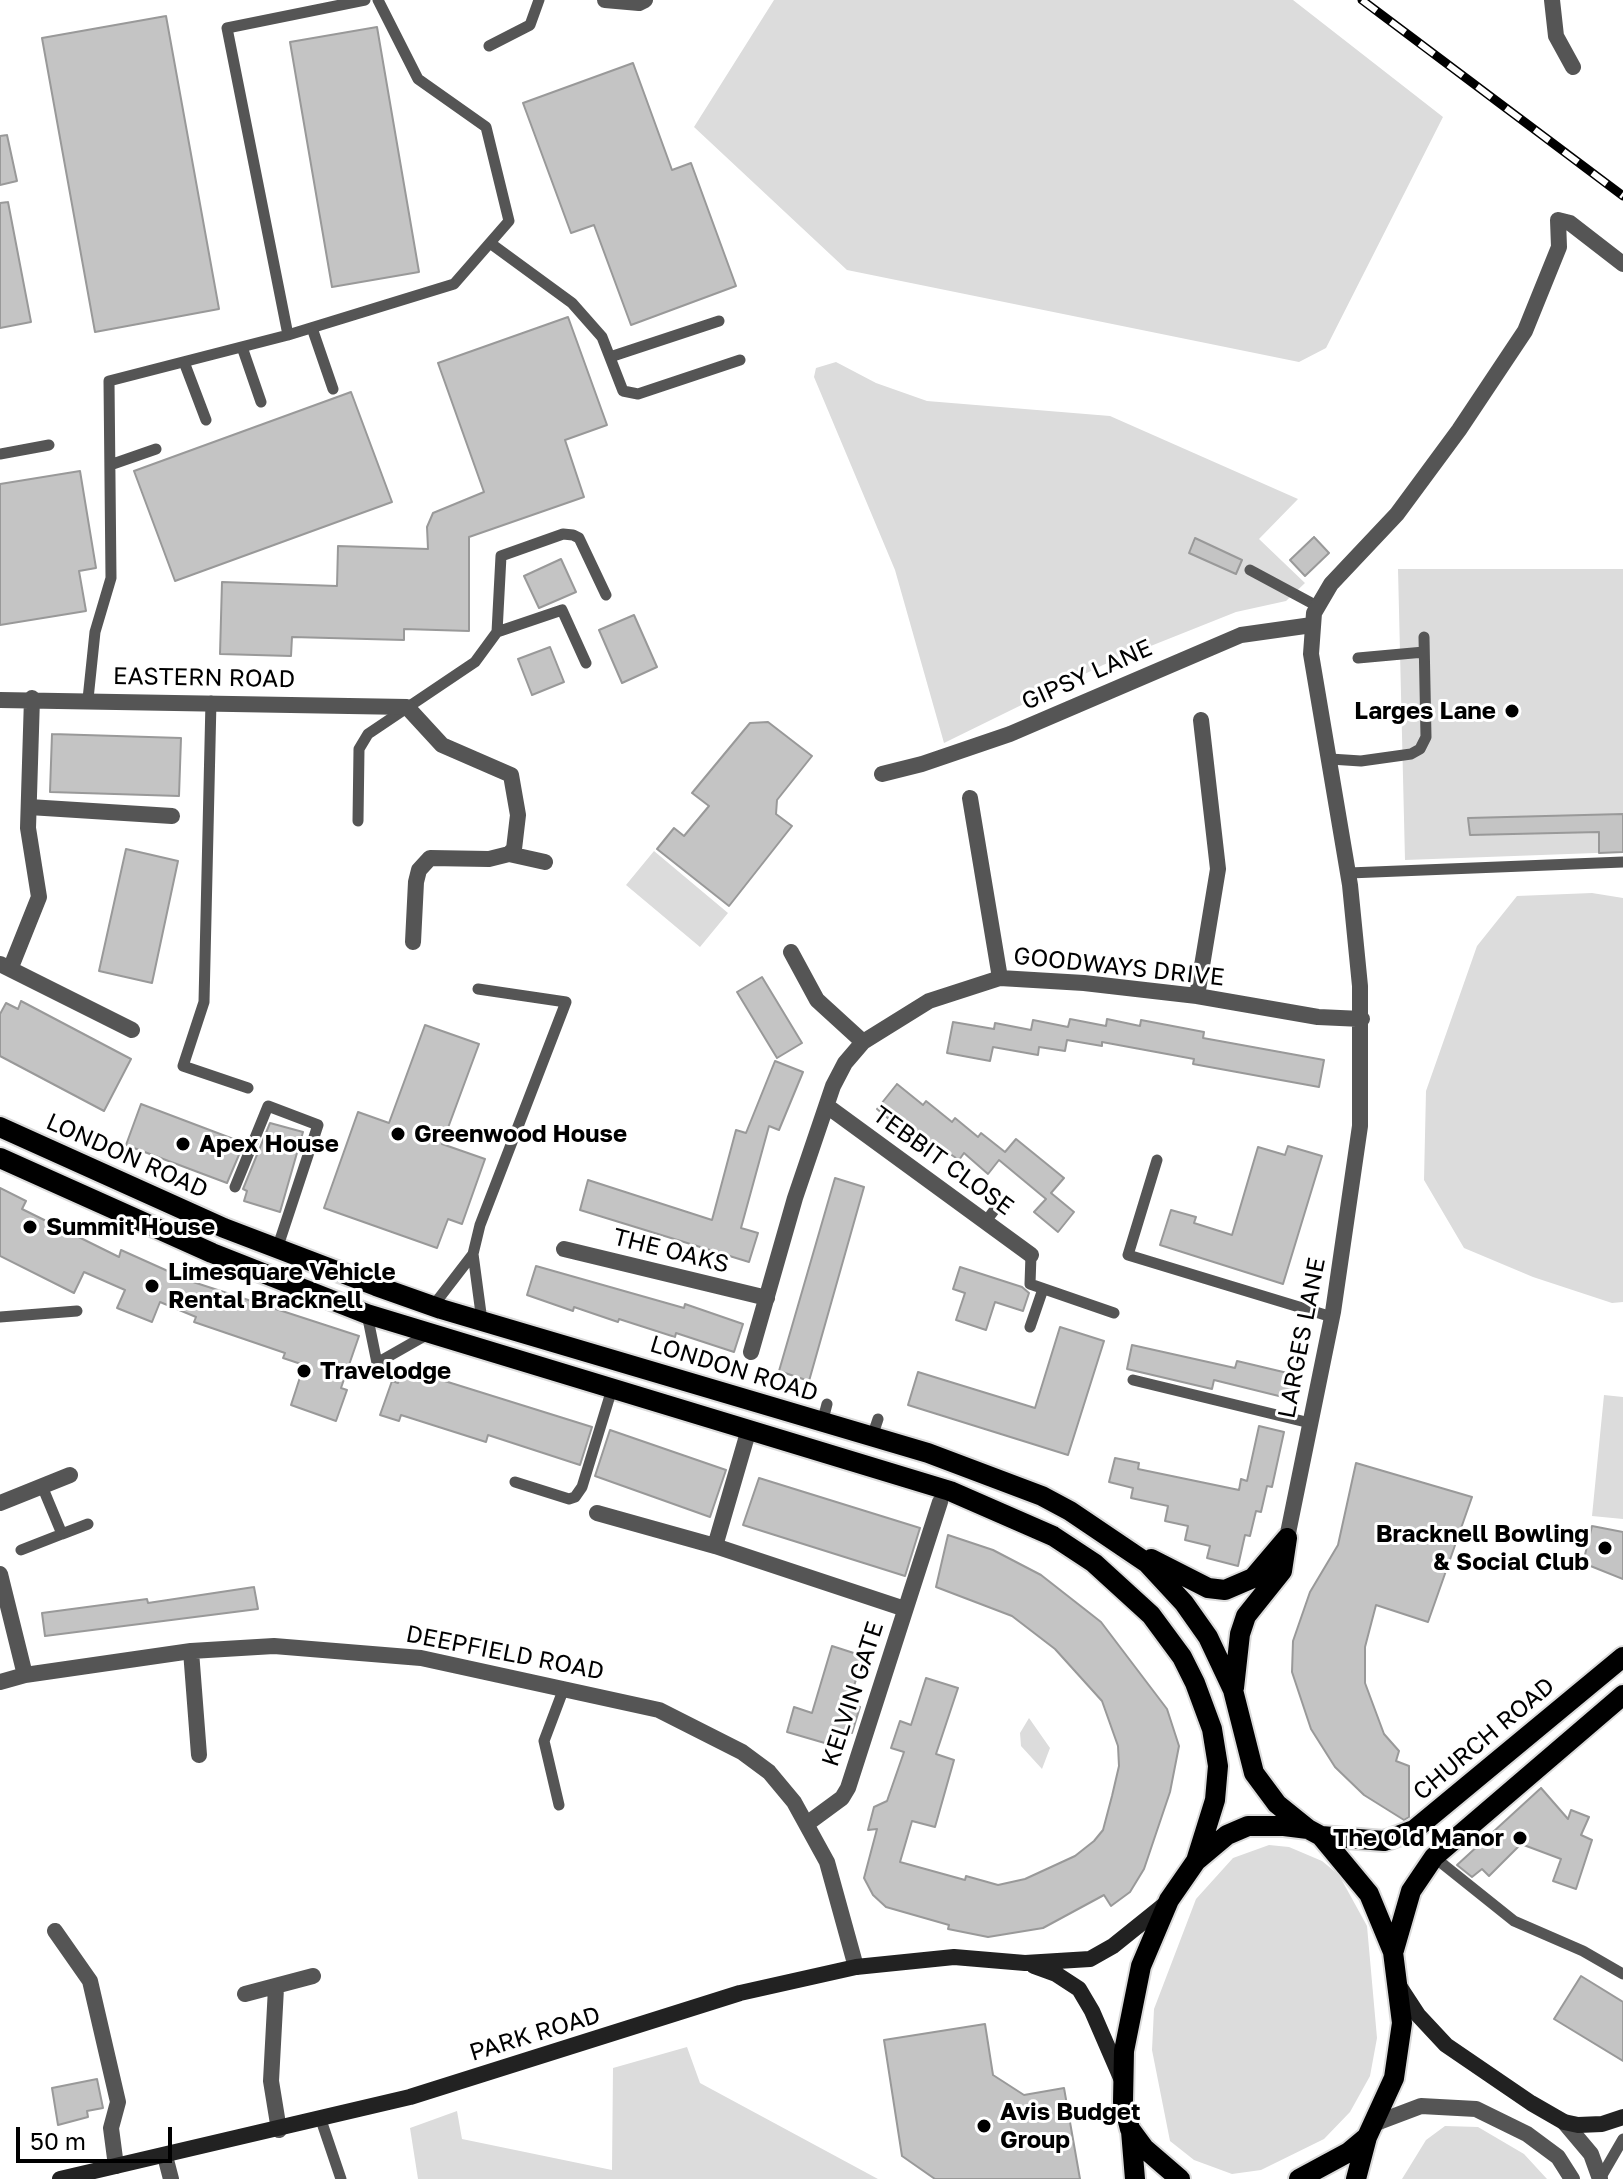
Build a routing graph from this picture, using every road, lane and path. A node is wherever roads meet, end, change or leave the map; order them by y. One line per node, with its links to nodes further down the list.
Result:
1 (365, 0): 13 (lane)
2 (378, 0): 9 (lane)
3 (539, 0): 7 (lane)
4 (605, 0): 5 (street)
5 (645, 0)
6 (1552, 0): 8 (street)
7 (489, 46)
8 (1573, 67)
9 (490, 243): 12 (lane); 15 (lane)
10 (1623, 264): 27 (street, LARGES LANE)
11 (719, 321): 15 (lane)
12 (312, 328): 13 (lane); 18 (lane)
13 (288, 335): 14 (lane)
14 (242, 347): 17 (lane); 19 (lane)
15 (610, 357): 16 (lane)
16 (740, 360)
17 (184, 362): 20 (lane); 24 (lane)
18 (333, 389)
19 (261, 402)
20 (206, 420)
21 (49, 445): 23 (lane)
22 (156, 449): 24 (lane)
23 (0, 454)
24 (110, 465): 35 (lane)
25 (1250, 570): 27 (lane)
26 (606, 595): 29 (lane)
27 (1317, 606): 28 (street, LARGES LANE)
28 (1312, 625): 40 (street, LARGES LANE); 41 (street, GIPSY LANE)
29 (497, 632): 33 (lane); 38 (lane)
30 (1424, 637): 31 (lane)
31 (1424, 652): 32 (lane); 40 (lane)
32 (1358, 658)
33 (586, 663)
34 (32, 698): 35 (street, EASTERN ROAD); 36 (street, EASTERN ROAD); 43 (street)
35 (88, 699): 37 (street, EASTERN ROAD)
36 (0, 700)
37 (211, 701): 38 (street, EASTERN ROAD); 59 (lane)
38 (407, 707): 45 (lane); 46 (street)
39 (1201, 720): 55 (street)
40 (1330, 759): 49 (street, LARGES LANE)
41 (882, 774)
42 (970, 798): 53 (street)
43 (29, 807): 44 (street); 52 (street)
44 (172, 816)
45 (358, 821)
46 (509, 854): 47 (street); 50 (street)
47 (545, 862)
48 (1623, 862): 49 (lane)
49 (1349, 873): 56 (street, LARGES LANE)
50 (413, 942)
51 (791, 952): 58 (street)
52 (6, 966): 57 (street)
53 (1000, 978): 55 (street, GOODWAYS DRIVE); 58 (street, GOODWAYS DRIVE)
54 (478, 989): 69 (lane)
55 (1197, 996): 56 (street, GOODWAYS DRIVE)
56 (1362, 1019): 78 (street, LARGES LANE)
57 (132, 1030)
58 (863, 1042): 60 (street, GOODWAYS DRIVE)
59 (248, 1088)
60 (827, 1106): 66 (street, TEBBIT CLOSE); 72 (street)
61 (0, 1127): 67 (main road, LONDON ROAD)
62 (0, 1158): 76 (main road)
63 (1157, 1160): 78 (lane)
64 (235, 1187): 67 (lane)
65 (1002, 1200): 66 (lane)
66 (986, 1221): 70 (street, TEBBIT CLOSE)
67 (277, 1249): 73 (main road, LONDON ROAD)
68 (564, 1249): 72 (street, THE OAKS)
69 (473, 1254): 73 (lane); 79 (lane)
70 (1031, 1255): 71 (lane)
71 (1043, 1289): 75 (lane); 80 (lane)
72 (767, 1298): 82 (street)
73 (433, 1306): 79 (main road, LONDON ROAD)
74 (77, 1311): 77 (lane)
75 (1114, 1313)
76 (367, 1314): 81 (main road); 81 (lane)
77 (0, 1317)
78 (1332, 1317): 85 (street, LARGES LANE)
79 (482, 1321): 97 (main road, LONDON ROAD)
80 (1030, 1327)
81 (429, 1334): 84 (main road)
82 (751, 1352)
83 (1133, 1380): 85 (lane)
84 (612, 1389): 86 (main road); 88 (lane)
85 (1310, 1423): 95 (street, LARGES LANE)
86 (749, 1429): 96 (street); 113 (main road)
87 (70, 1475): 89 (street)
88 (515, 1482)
89 (42, 1486): 91 (street); 94 (lane)
90 (940, 1502): 100 (street, KELVIN GATE)
91 (0, 1503)
92 (597, 1513): 96 (street)
93 (88, 1524): 94 (lane)
94 (62, 1534): 98 (lane)
95 (1287, 1538): 97 (main road); 106 (main road)
96 (715, 1546): 100 (street)
97 (1129, 1549): 106 (main road, LONDON ROAD)
98 (21, 1550)
99 (0, 1574): 103 (street)
100 (905, 1609): 110 (street, KELVIN GATE)
101 (191, 1651): 103 (street, DEEPFIELD ROAD); 105 (street, DEEPFIELD ROAD); 108 (street)
102 (1623, 1657): 111 (main road, CHURCH ROAD)
103 (25, 1675): 104 (street, DEEPFIELD ROAD)
104 (0, 1682)
105 (564, 1688): 109 (lane); 110 (street, DEEPFIELD ROAD)
106 (1233, 1690): 111 (main road, LONDON ROAD)
107 (1623, 1695): 112 (main road)
108 (199, 1755)
109 (559, 1805)
110 (808, 1823): 118 (street, DEEPFIELD ROAD)
111 (1314, 1833): 113 (main road, CHURCH ROAD); 116 (main road, LONDON ROAD)
112 (1434, 1857): 116 (main road); 119 (lane)
113 (1196, 1861): 114 (main road)
114 (1169, 1900): 117 (street, PARK ROAD); 124 (main road)
115 (55, 1931): 133 (street)
116 (1393, 1952): 121 (main road)
117 (1025, 1963): 118 (street, PARK ROAD); 124 (street, PARK ROAD)
118 (856, 1967): 126 (street, PARK ROAD)
119 (1623, 1974)
120 (313, 1976): 122 (street)
121 (1398, 1984): 127 (street); 130 (main road)
122 (276, 1988): 123 (street); 129 (street)
123 (245, 1994)
124 (1121, 2078): 128 (main road)
125 (1623, 2117): 127 (street)
126 (321, 2120): 129 (street, PARK ROAD); 137 (lane)
127 (1564, 2122): 134 (street)
128 (1130, 2129): 138 (main road); 139 (main road)
129 (279, 2130): 132 (street, PARK ROAD)
130 (1372, 2130): 140 (main road); 141 (main road); 142 (street)
131 (1623, 2139): 134 (lane)
132 (165, 2156): 133 (street, PARK ROAD); 136 (street)
133 (116, 2166): 135 (street, PARK ROAD)
134 (1600, 2178)
135 (60, 2179)
136 (171, 2179)
137 (341, 2179)
138 (1135, 2179)
139 (1180, 2179)
140 (1299, 2179)
141 (1356, 2179)
142 (1572, 2179)

